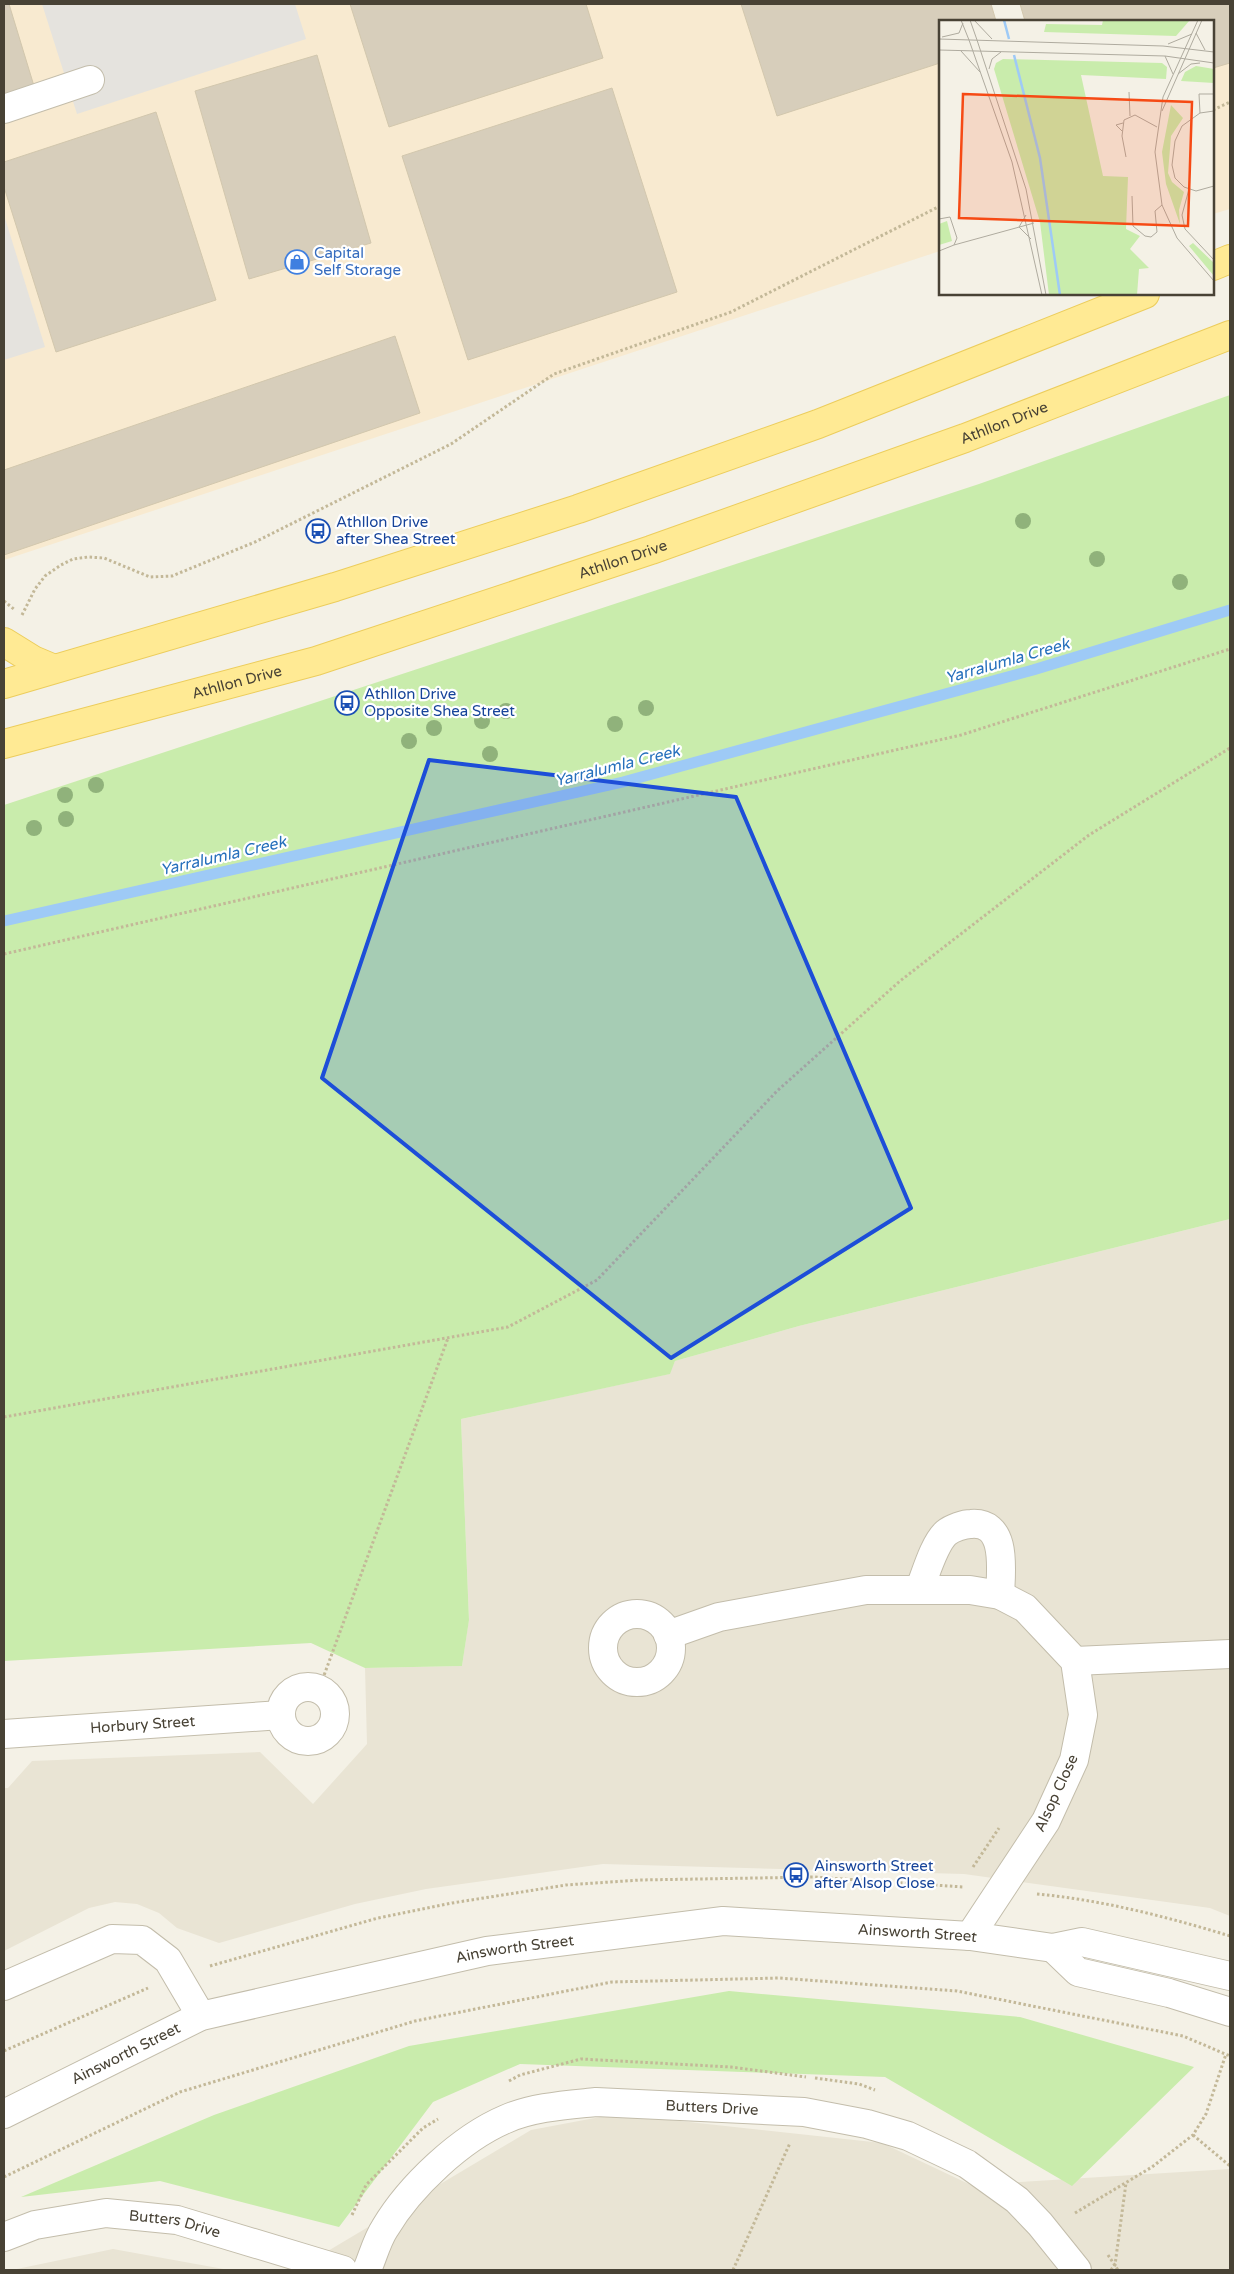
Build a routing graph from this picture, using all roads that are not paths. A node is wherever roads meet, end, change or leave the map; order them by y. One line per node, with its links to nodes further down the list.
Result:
1 (90, 80): 2 (street)
2 (4, 109)
3 (1230, 259): 4 (main road)
4 (1214, 266)
5 (1142, 295): 8 (main road)
6 (1230, 335): 10 (main road, Athllon Drive)
7 (11, 631): 8 (main road)
8 (52, 668): 9 (main road)
9 (4, 684)
10 (4, 744)
11 (920, 1588): 12 (street); 12 (street); 13 (street)
12 (1000, 1594): 15 (street)
13 (668, 1635)
14 (1230, 1654): 15 (street)
15 (1075, 1661): 18 (street, Alsop Close)
16 (281, 1716): 16 (street); 17 (street, Horbury Street)
17 (4, 1734)
18 (970, 1936): 19 (street, Ainsworth Street); 23 (street, Ainsworth Street)
19 (1053, 1948): 20 (street, Ainsworth Street); 22 (street)
20 (1230, 1976)
21 (4, 1986): 23 (street)
22 (1230, 2012)
23 (200, 2016): 24 (street, Ainsworth Street)
24 (4, 2114)
25 (4, 2237): 26 (street, Butters Drive)
26 (343, 2270)
27 (368, 2270): 28 (street, Butters Drive)
28 (1078, 2270)

